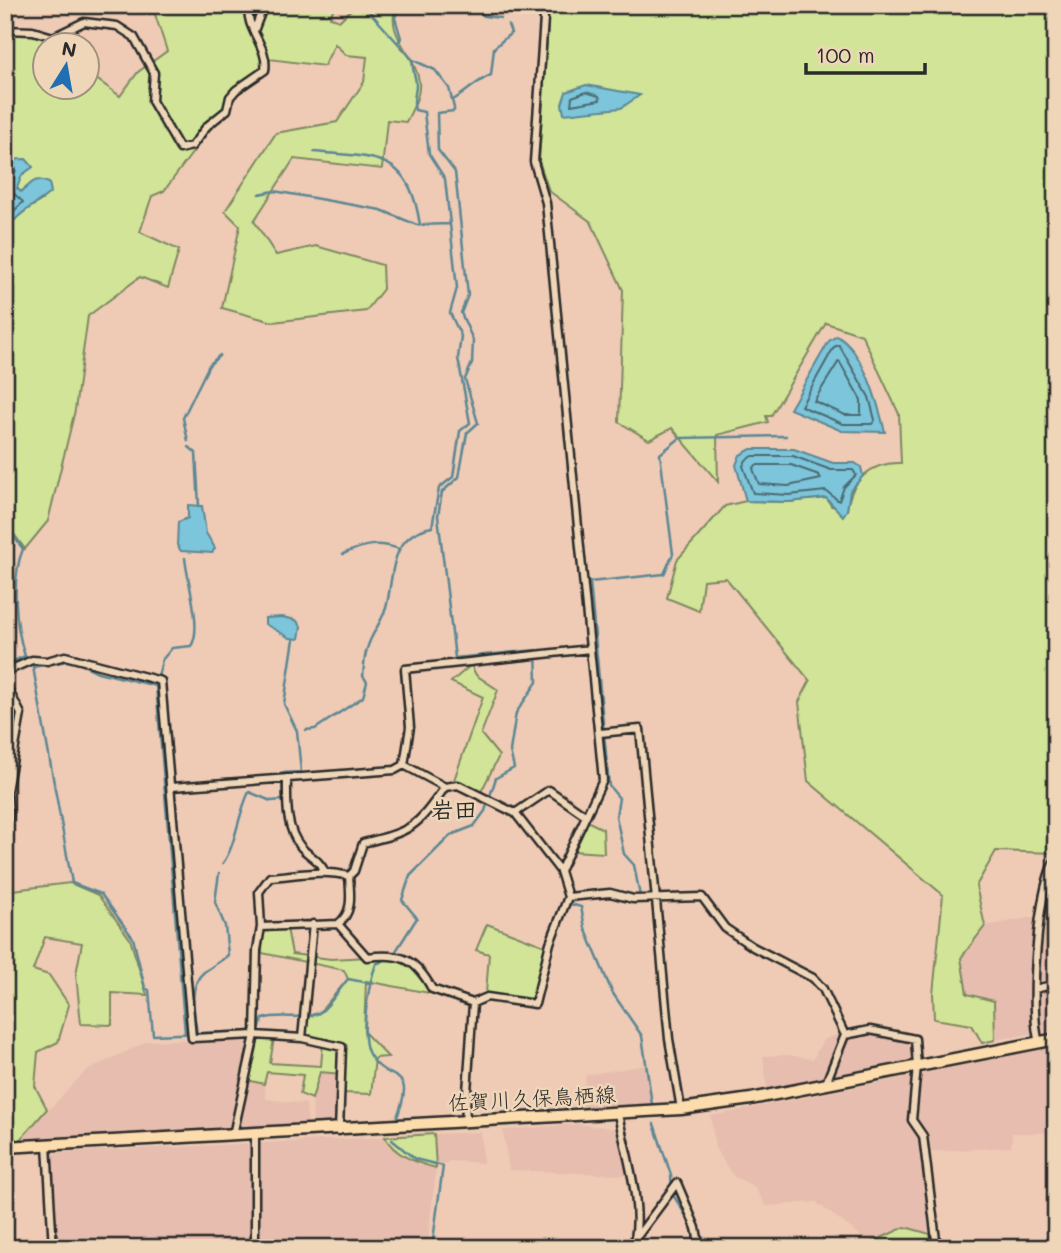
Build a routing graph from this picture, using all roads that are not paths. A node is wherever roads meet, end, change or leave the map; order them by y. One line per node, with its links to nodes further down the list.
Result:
1 (250, 5): 5 (street)
2 (264, 5): 5 (street)
3 (539, 5): 6 (street)
4 (5, 30): 5 (street)
5 (254, 32)
6 (590, 649): 9 (street); 10 (street)
7 (5, 672): 12 (street)
8 (5, 683): 16 (street)
9 (600, 733): 15 (street); 22 (street)
10 (404, 765): 11 (street); 13 (street)
11 (287, 778): 12 (street); 18 (street)
12 (172, 787): 30 (street)
13 (444, 787): 14 (street); 20 (street)
14 (515, 813): 15 (street); 19 (street)
15 (585, 815): 19 (street)
16 (5, 835)
17 (1056, 859): 27 (street)
18 (324, 870): 20 (street); 25 (street)
19 (560, 871): 21 (street)
20 (349, 876): 23 (street)
21 (571, 897): 22 (street); 28 (street)
22 (656, 900): 29 (street); 36 (street)
23 (338, 923): 24 (street); 28 (street)
24 (313, 924): 25 (street); 31 (street)
25 (261, 927): 30 (street)
26 (1056, 984): 27 (street)
27 (1035, 989): 33 (street)
28 (473, 1003): 38 (street)
29 (845, 1035): 34 (street); 35 (street)
30 (252, 1036): 31 (street); 41 (street)
31 (302, 1038): 39 (street)
32 (1056, 1040): 33 (main road, 佐賀川久保鳥栖線)
33 (1039, 1042): 34 (main road, 佐賀川久保鳥栖線)
34 (917, 1066): 35 (main road, 佐賀川久保鳥栖線); 49 (street)
35 (826, 1083): 36 (main road, 佐賀川久保鳥栖線)
36 (681, 1109): 37 (main road, 佐賀川久保鳥栖線)
37 (618, 1114): 38 (main road, 佐賀川久保鳥栖線); 44 (street)
38 (465, 1122): 39 (main road, 佐賀川久保鳥栖線)
39 (339, 1131): 40 (main road, 佐賀川久保鳥栖線)
40 (255, 1135): 41 (main road, 佐賀川久保鳥栖線); 46 (street)
41 (232, 1136): 42 (main road, 佐賀川久保鳥栖線)
42 (47, 1145): 43 (main road, 佐賀川久保鳥栖線); 45 (street)
43 (5, 1147)
44 (636, 1238): 47 (street); 48 (street)
45 (53, 1248)
46 (255, 1248)
47 (632, 1248)
48 (700, 1248)
49 (937, 1248)

